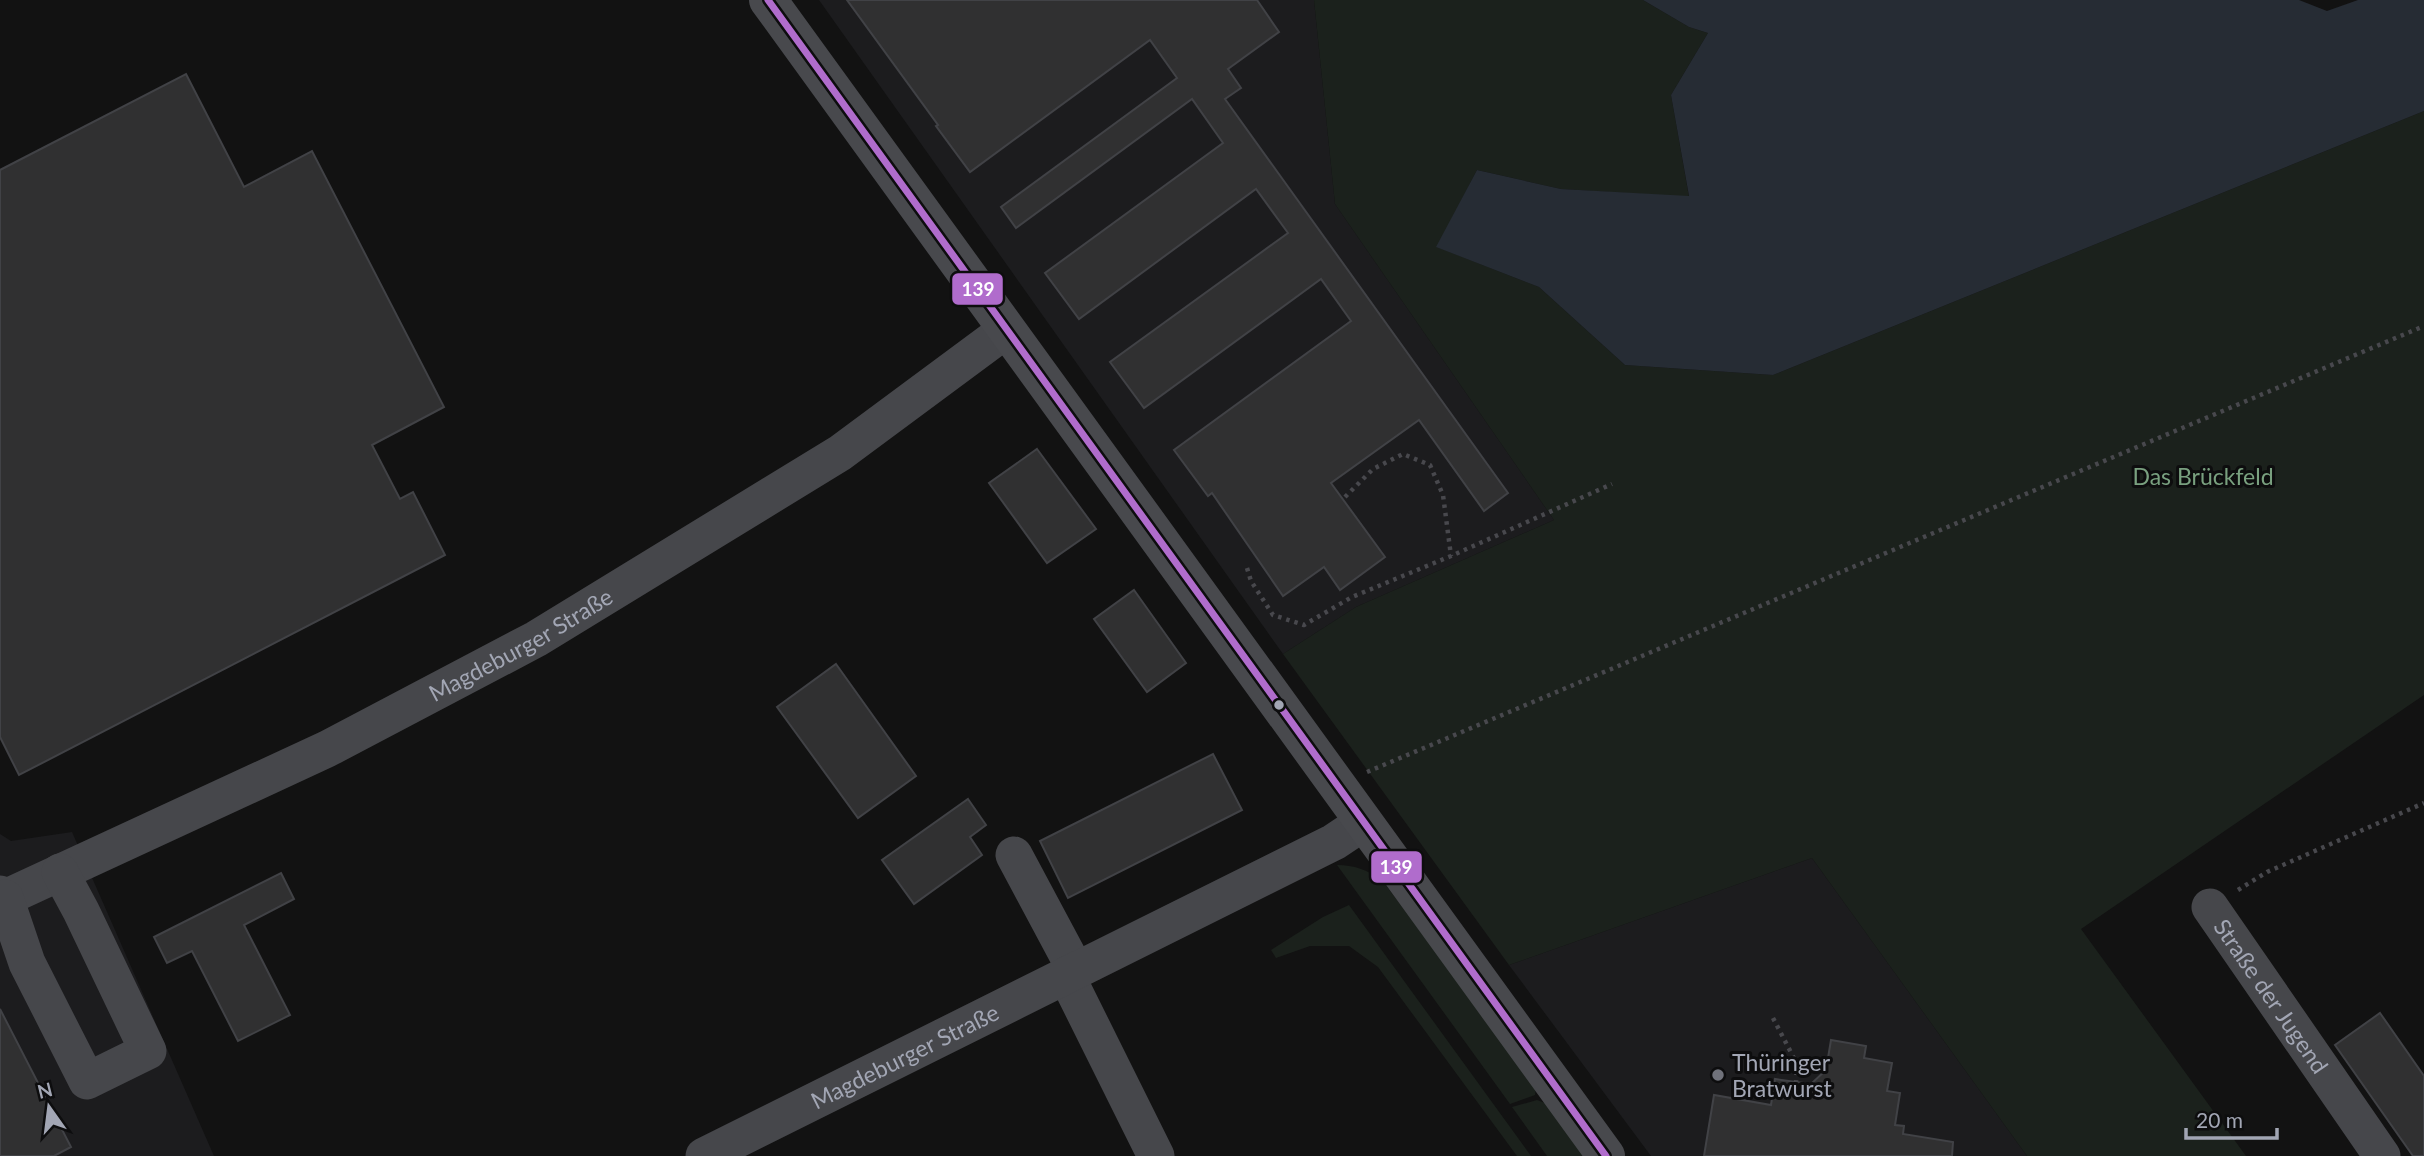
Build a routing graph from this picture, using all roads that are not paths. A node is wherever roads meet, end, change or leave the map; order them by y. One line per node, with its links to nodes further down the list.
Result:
1 (768, 0): 2 (main road)
2 (1006, 330): 3 (main road); 5 (street, Magdeburger Straße)
3 (1364, 822): 8 (street, Magdeburger Straße); 11 (main road)
4 (1014, 855): 8 (street)
5 (60, 873): 6 (street, Magdeburger Straße); 6 (street)
6 (2, 897)
7 (2210, 907): 12 (street, Straße der Jugend)
8 (1071, 973): 9 (street, Magdeburger Straße); 10 (street)
9 (704, 1156)
10 (1157, 1156)
11 (1606, 1156)
12 (2382, 1156)

